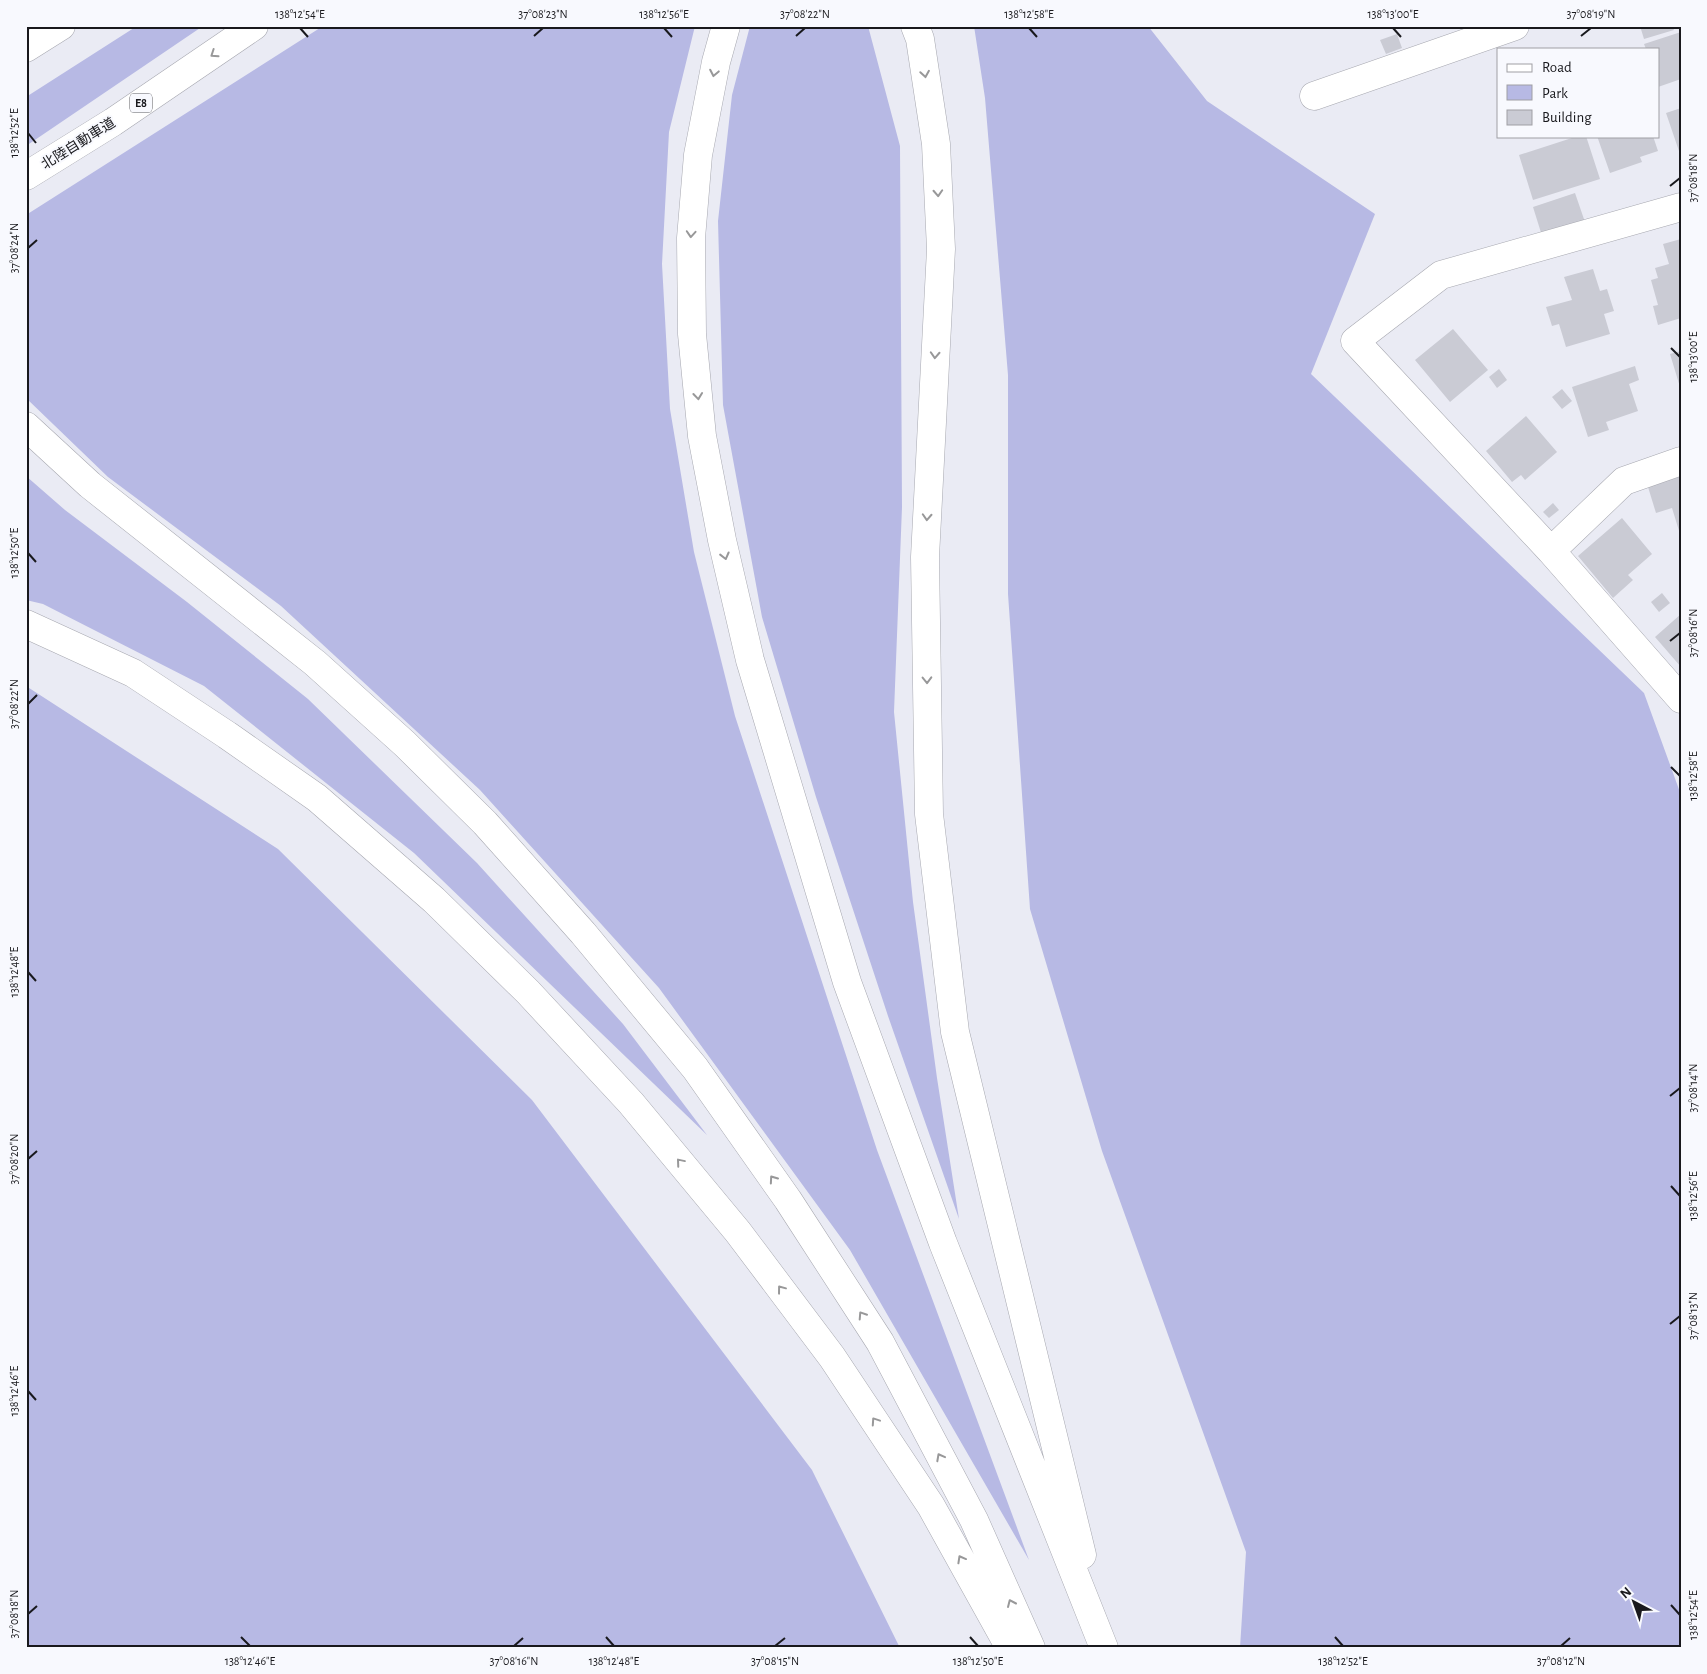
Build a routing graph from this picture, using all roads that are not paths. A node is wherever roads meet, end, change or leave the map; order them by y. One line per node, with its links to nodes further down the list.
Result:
1 (61, 26): 7 (main road)
2 (254, 26): 9 (main road, 北陸自動車道 / E8, one-way to 9)
3 (726, 26): 18 (main road, one-way to 18)
4 (915, 26): 18 (main road, one-way to 18)
5 (1516, 26): 6 (main road)
6 (1460, 36): 8 (main road)
7 (26, 48)
8 (1314, 96)
9 (26, 176)
10 (1681, 207): 13 (main road)
11 (26, 426): 17 (main road, one-way to 11)
12 (1681, 461): 13 (main road)
13 (1551, 551): 15 (main road)
14 (26, 624): 16 (main road, one-way to 14)
15 (1681, 699)
16 (1010, 1648)
17 (1031, 1648)
18 (1104, 1648)

